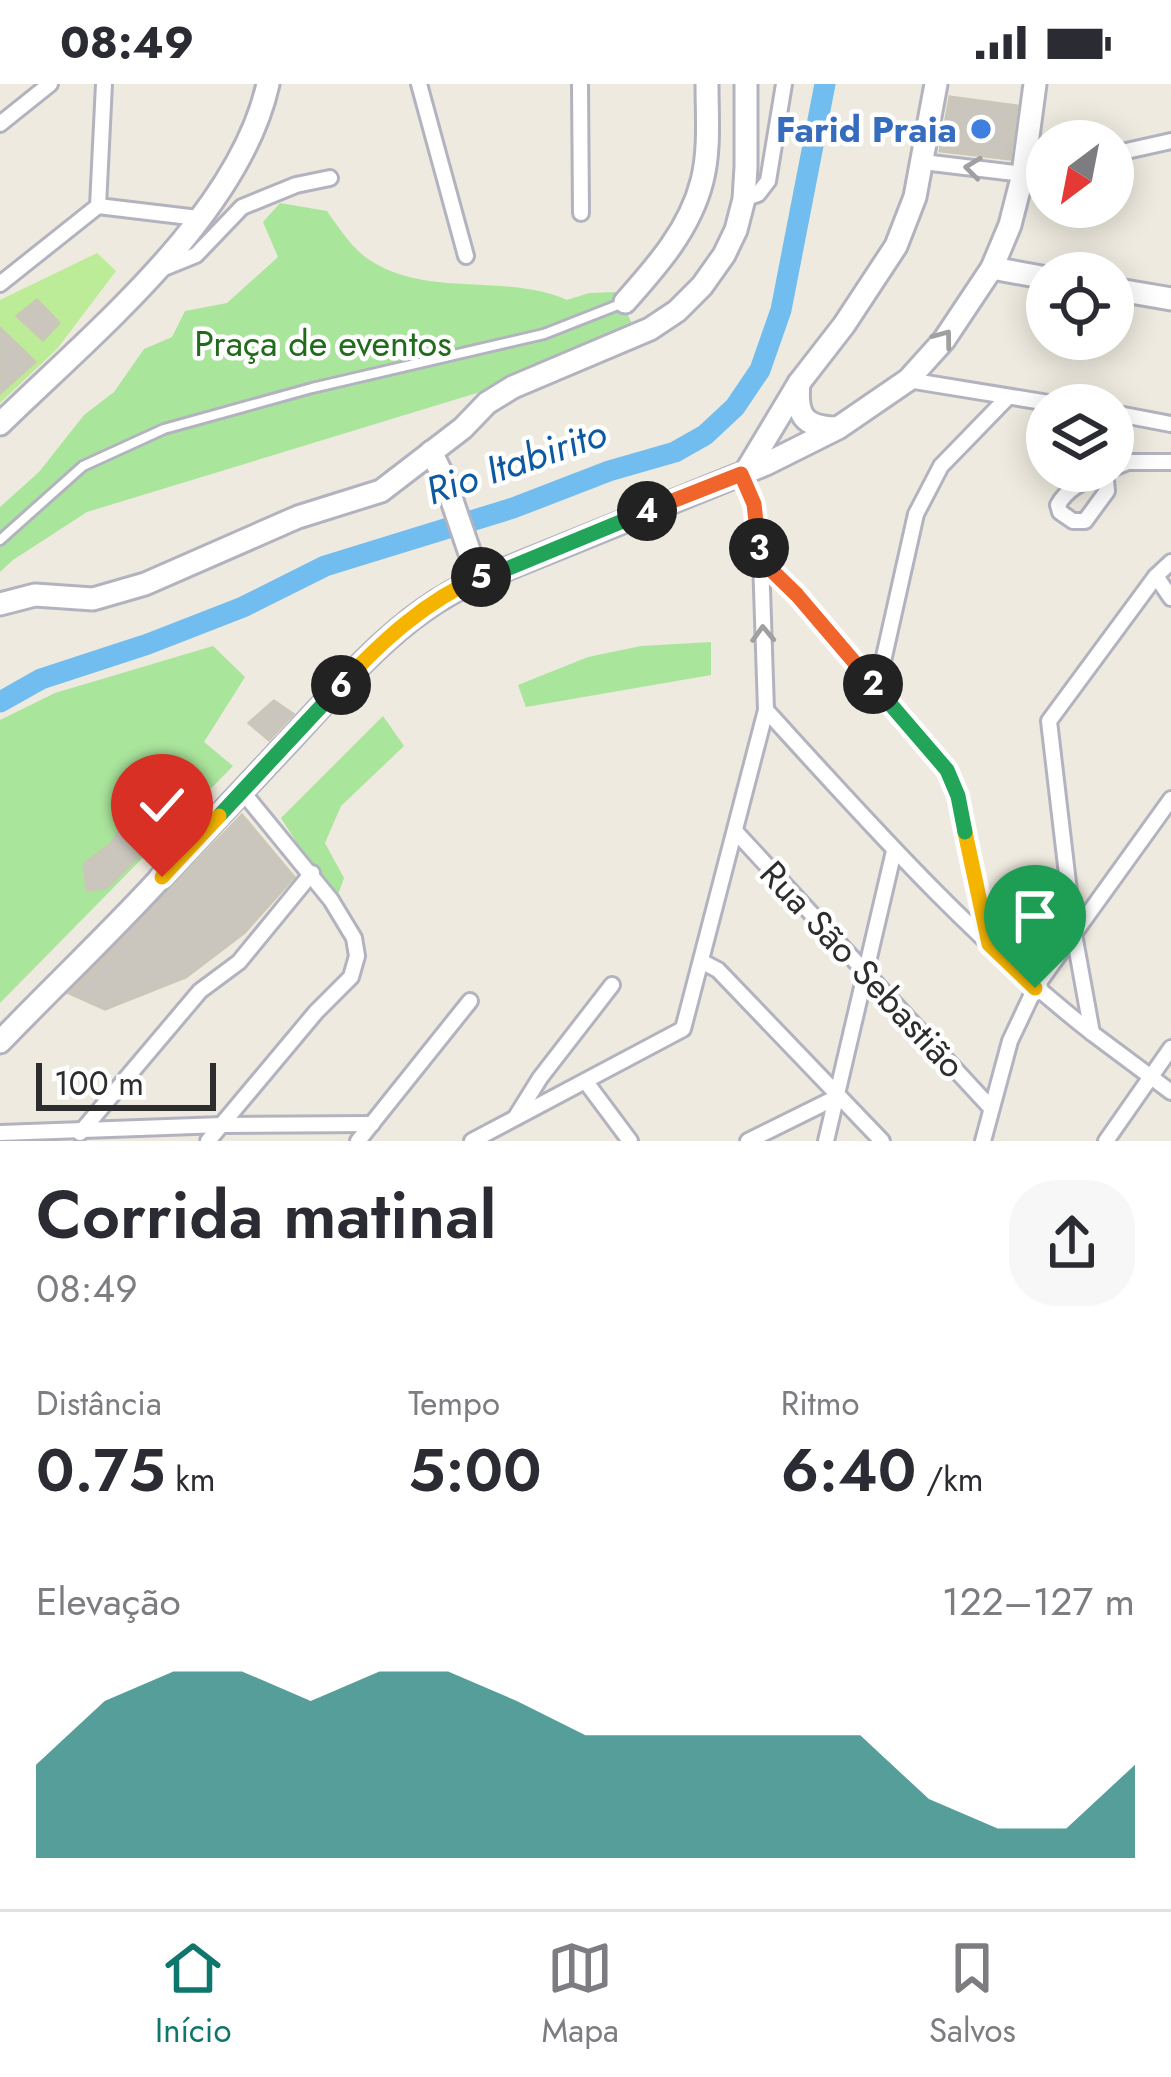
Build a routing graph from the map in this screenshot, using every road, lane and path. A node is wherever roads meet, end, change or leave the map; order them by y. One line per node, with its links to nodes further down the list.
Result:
1 (50, 84): 11 (street)
2 (104, 84): 19 (street)
3 (268, 84): 21 (main road)
4 (419, 84): 22 (street)
5 (580, 84): 20 (street)
6 (707, 84): 29 (main road)
7 (746, 84): 18 (main road)
8 (784, 84): 18 (street)
9 (935, 84): 14 (main road)
10 (1035, 84): 16 (main road)
11 (0, 124)
12 (1171, 141): 13 (street)
13 (1134, 149)
14 (923, 163): 16 (street, one-way to 14); 31 (main road)
15 (1026, 173): 16 (street)
16 (1023, 174): 23 (main road)
17 (330, 178): 24 (street)
18 (744, 200): 37 (main road)
19 (98, 206): 21 (street); 26 (street)
20 (581, 213)
21 (199, 218): 24 (main road)
22 (466, 256)
23 (992, 268): 25 (main road); 30 (main road, one-way to 23)
24 (153, 273): 35 (main road)
25 (1026, 274)
26 (0, 284)
27 (1134, 293): 28 (main road)
28 (1171, 299)
29 (625, 302): 45 (lane)
30 (908, 380): 32 (street); 38 (main road)
31 (799, 383): 38 (main road); 43 (main road)
32 (1007, 397): 33 (street); 52 (street)
33 (1026, 400)
34 (1134, 417): 36 (street)
35 (0, 424)
36 (1171, 424)
37 (463, 428): 39 (main road); 44 (main road)
38 (838, 428): 43 (main road)
39 (431, 452): 42 (main road); 44 (main road)
40 (1134, 462): 41 (street)
41 (1171, 462)
42 (405, 472): 44 (main road); 51 (main road)
43 (743, 473): 46 (street); 49 (main road)
44 (447, 485): 49 (main road)
45 (0, 539)
46 (760, 559): 52 (street); 53 (street, one-way to 46)
47 (1170, 561): 48 (street)
48 (1156, 575): 50 (street); 59 (street)
49 (478, 578): 54 (main road)
50 (1171, 598)
51 (0, 604)
52 (877, 688): 60 (street)
53 (766, 710): 56 (street); 57 (street)
54 (242, 790): 58 (street); 67 (main road)
55 (1171, 799): 59 (street)
56 (735, 832): 61 (street); 62 (street, Rua São Sebastião)
57 (894, 851): 60 (street); 62 (street)
58 (312, 873): 76 (street); 78 (street)
59 (1074, 934): 64 (street); 66 (street)
60 (989, 944): 64 (street)
61 (701, 961): 70 (street); 72 (street)
62 (866, 970): 72 (street); 73 (street, Rua São Sebastião)
63 (612, 985): 74 (street)
64 (1035, 988): 66 (street); 73 (street)
65 (470, 1001): 75 (street)
66 (1092, 1033): 69 (street)
67 (0, 1042)
68 (1171, 1048): 69 (street)
69 (1149, 1078): 71 (street); 87 (street)
70 (586, 1082): 74 (street); 82 (street)
71 (1171, 1092)
72 (837, 1096): 83 (street); 84 (street); 85 (street)
73 (990, 1107): 86 (street)
74 (517, 1115): 81 (street)
75 (372, 1124): 76 (street); 80 (street)
76 (222, 1125): 78 (street); 79 (street)
77 (0, 1132): 78 (street)
78 (77, 1136)
79 (208, 1141)
80 (358, 1141)
81 (472, 1141)
82 (630, 1141)
83 (748, 1141)
84 (826, 1141)
85 (882, 1141)
86 (983, 1141)
87 (1106, 1141)

